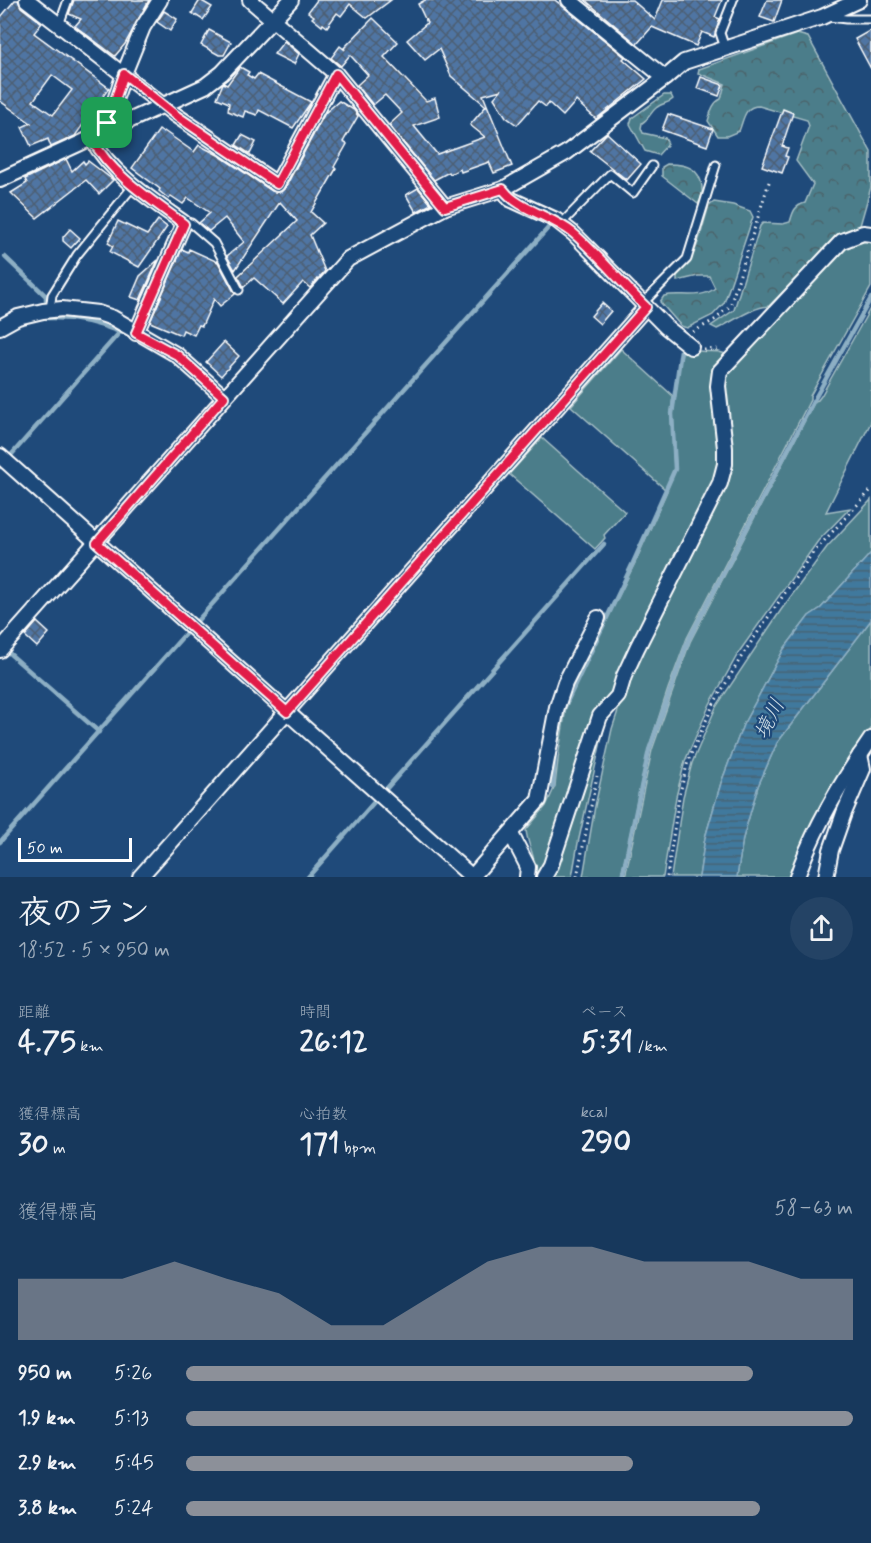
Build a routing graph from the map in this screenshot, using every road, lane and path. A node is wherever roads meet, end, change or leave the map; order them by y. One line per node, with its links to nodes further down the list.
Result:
1 (27, 0): 12 (street)
2 (68, 0): 12 (lane)
3 (160, 0): 14 (street)
4 (250, 0): 11 (street)
5 (291, 0): 11 (street)
6 (568, 0): 16 (street)
7 (733, 0): 13 (lane)
8 (859, 0): 9 (street)
9 (822, 17): 10 (lane); 13 (street)
10 (871, 18)
11 (273, 19): 15 (street); 17 (street)
12 (60, 24): 14 (street)
13 (725, 49): 16 (street)
14 (124, 74): 17 (street); 18 (street)
15 (336, 74): 17 (street); 26 (street)
16 (664, 78): 25 (street)
17 (165, 106): 18 (street)
18 (107, 132): 19 (street)
19 (92, 139): 23 (street); 24 (street)
20 (716, 165): 31 (lane)
21 (652, 166): 28 (lane)
22 (770, 179): 35 (path)
23 (0, 180)
24 (134, 185): 27 (street); 32 (lane)
25 (503, 189): 26 (street); 28 (street)
26 (445, 207): 37 (street)
27 (184, 224): 30 (lane); 34 (street)
28 (561, 224): 31 (street)
29 (871, 234): 36 (street)
30 (239, 290)
31 (644, 305): 35 (street); 43 (street)
32 (50, 310): 33 (street); 34 (street)
33 (0, 327)
34 (136, 333): 37 (street)
35 (686, 343): 36 (path)
36 (733, 357): 51 (street)
37 (224, 397): 40 (street)
38 (0, 456): 40 (street)
39 (871, 490): 53 (path)
40 (97, 543): 42 (street); 43 (street)
41 (598, 618): 47 (street)
42 (0, 650)
43 (287, 712): 48 (street); 49 (street)
44 (871, 739): 45 (street)
45 (860, 755): 54 (street); 55 (street)
46 (598, 768): 52 (path)
47 (511, 834): 49 (street); 50 (street)
48 (140, 877)
49 (472, 877)
50 (527, 877)
51 (544, 877)
52 (577, 877)
53 (667, 877)
54 (797, 877)
55 (826, 877)

